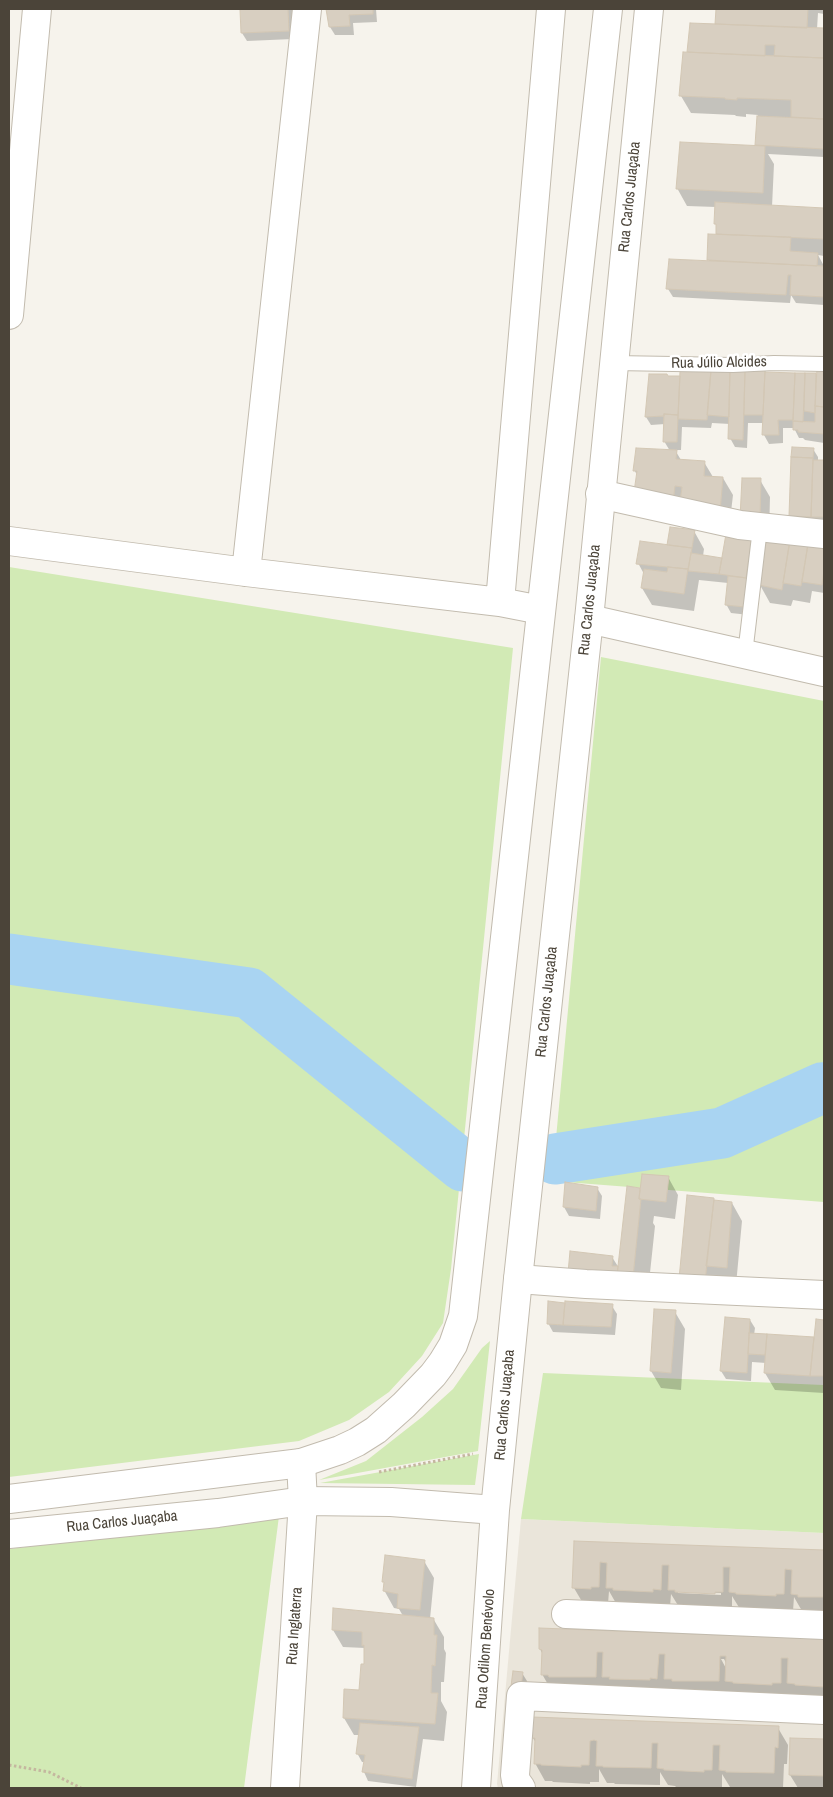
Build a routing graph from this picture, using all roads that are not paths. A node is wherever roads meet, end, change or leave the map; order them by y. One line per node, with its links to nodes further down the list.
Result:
1 (37, 9): 6 (street)
2 (307, 9): 14 (street)
3 (550, 9): 15 (street)
4 (608, 9): 16 (street)
5 (649, 9): 8 (street, Rua Carlos Juaçaba)
6 (11, 278): 7 (street)
7 (9, 315)
8 (614, 363): 9 (lane, Rua Júlio Alcides); 10 (street, Rua Carlos Juaçaba)
9 (824, 364)
10 (600, 494): 11 (street); 17 (street, Rua Carlos Juaçaba)
11 (760, 528): 12 (street); 18 (lane)
12 (824, 534)
13 (9, 541): 14 (street)
14 (246, 572): 15 (street)
15 (500, 602): 16 (street)
16 (541, 610): 22 (street)
17 (589, 619): 18 (street); 20 (street, Rua Carlos Juaçaba)
18 (744, 654): 19 (street)
19 (824, 672)
20 (518, 1279): 21 (street); 25 (street, Rua Carlos Juaçaba)
21 (824, 1295)
22 (301, 1463): 23 (street); 24 (street, Rua Inglaterra)
23 (9, 1499)
24 (303, 1501): 25 (street, Rua Carlos Juaçaba); 26 (street, Rua Carlos Juaçaba); 30 (street, Rua Inglaterra)
25 (495, 1510): 31 (street, Rua Odilom Benévolo)
26 (9, 1534)
27 (566, 1614): 28 (street)
28 (824, 1625)
29 (824, 1710): 32 (street)
30 (285, 1788)
31 (476, 1788)
32 (520, 1788)

